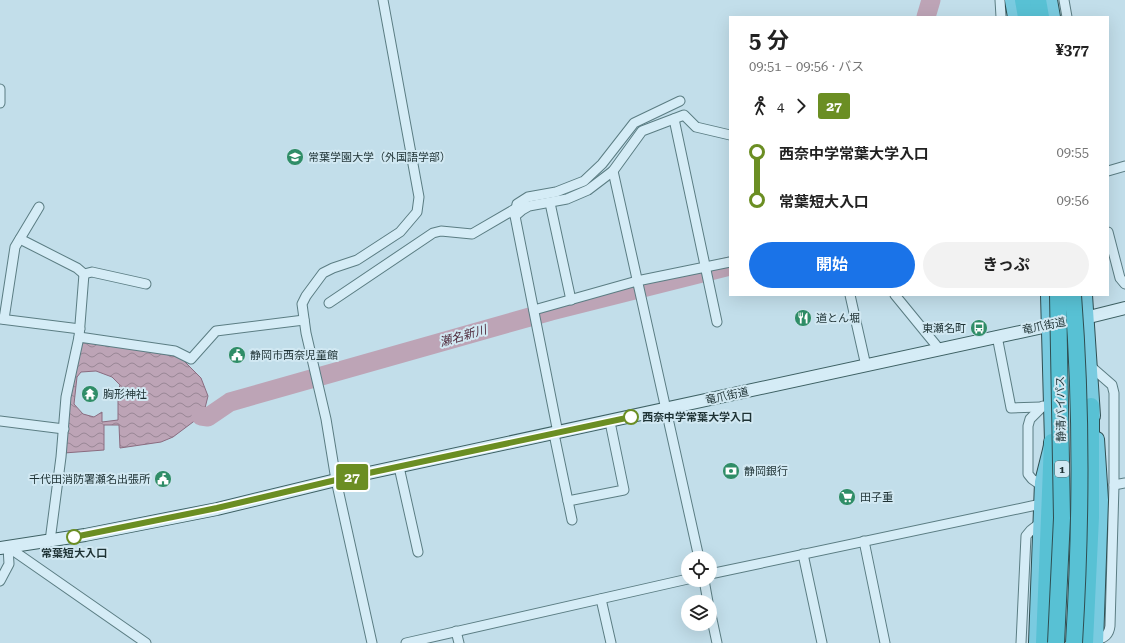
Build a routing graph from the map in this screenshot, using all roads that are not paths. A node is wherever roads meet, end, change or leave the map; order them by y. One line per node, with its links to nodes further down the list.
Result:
1 (383, 0): 45 (street)
2 (1000, 0): 8 (street)
3 (1012, 0): 9 (highway)
4 (1023, 0): 10 (highway)
5 (1038, 0): 11 (highway)
6 (1050, 0): 12 (highway)
7 (1064, 0): 13 (street)
8 (1001, 16)
9 (1015, 16)
10 (1026, 16)
11 (1041, 16)
12 (1053, 16)
13 (1067, 16)
14 (0, 89): 16 (street)
15 (680, 101): 24 (street)
16 (0, 103)
17 (674, 119): 18 (street); 21 (street); 28 (street)
18 (729, 136)
19 (1125, 166): 20 (street)
20 (1109, 171)
21 (613, 172): 22 (street); 30 (street)
22 (550, 203): 24 (street); 39 (street)
23 (39, 207): 26 (street)
24 (515, 213): 40 (street); 42 (street)
25 (1109, 236): 32 (street)
26 (20, 239): 29 (street); 44 (street)
27 (729, 262): 28 (street)
28 (706, 267): 30 (street); 46 (street)
29 (84, 274): 31 (street); 48 (street)
30 (637, 281): 39 (street); 55 (street)
31 (146, 284)
32 (1125, 284)
33 (850, 296): 52 (street)
34 (896, 296): 50 (street)
35 (1048, 296): 47 (highway, 1)
36 (1058, 296): 94 (highway, 静清バイパス / 1, bridge)
37 (1073, 296): 95 (highway, 静清バイパス / 1, bridge)
38 (1085, 296): 43 (highway)
39 (571, 300): 42 (street)
40 (329, 303)
41 (1125, 308): 43 (main road, 竜爪街道)
42 (534, 310): 59 (street)
43 (1086, 318): 47 (main road, 竜爪街道); 51 (highway)
44 (2, 319): 48 (street)
45 (304, 320): 48 (street); 62 (street)
46 (717, 322)
47 (1049, 325): 49 (main road, 竜爪街道); 53 (highway, 1)
48 (80, 333): 58 (street)
49 (996, 336): 50 (main road, 竜爪街道); 53 (street)
50 (940, 350): 52 (main road, 竜爪街道)
51 (1089, 365): 54 (highway); 64 (street)
52 (866, 366): 55 (main road, 竜爪街道)
53 (1046, 405): 60 (highway, 1); 65 (street)
54 (1092, 406): 82 (highway); 82 (highway)
55 (665, 410): 57 (main road, 竜爪街道); 73 (street)
56 (0, 421): 58 (street)
57 (610, 422): 59 (main road, 竜爪街道); 66 (street)
58 (64, 429): 70 (street)
59 (556, 433): 61 (main road, 竜爪街道); 66 (street)
60 (1052, 442): 65 (highway, 1); 93 (highway, 1)
61 (399, 468): 62 (main road, 竜爪街道); 74 (street)
62 (336, 480): 70 (main road, 竜爪街道); 84 (street)
63 (1125, 483): 64 (street)
64 (1114, 485): 82 (street)
65 (1042, 486): 67 (highway, 1)
66 (568, 501): 68 (street)
67 (1041, 504): 69 (highway, 1); 71 (street)
68 (572, 520)
69 (1040, 523): 91 (street); 92 (highway, 1)
70 (50, 541): 72 (main road, 竜爪街道)
71 (864, 541): 75 (street); 90 (street)
72 (4, 547): 77 (street); 83 (street)
73 (697, 551)
74 (418, 552)
75 (803, 554): 76 (street); 89 (street)
76 (717, 572)
77 (0, 581)
78 (681, 581): 79 (street)
79 (601, 599): 80 (street); 87 (street)
80 (456, 631): 85 (street); 86 (street)
81 (714, 631): 88 (street)
82 (1093, 642)
83 (146, 643)
84 (372, 643)
85 (406, 643)
86 (459, 643)
87 (611, 643)
88 (717, 643)
89 (822, 643)
90 (885, 643)
91 (1021, 643)
92 (1036, 643)
93 (1044, 643)
94 (1056, 643)
95 (1074, 643)

